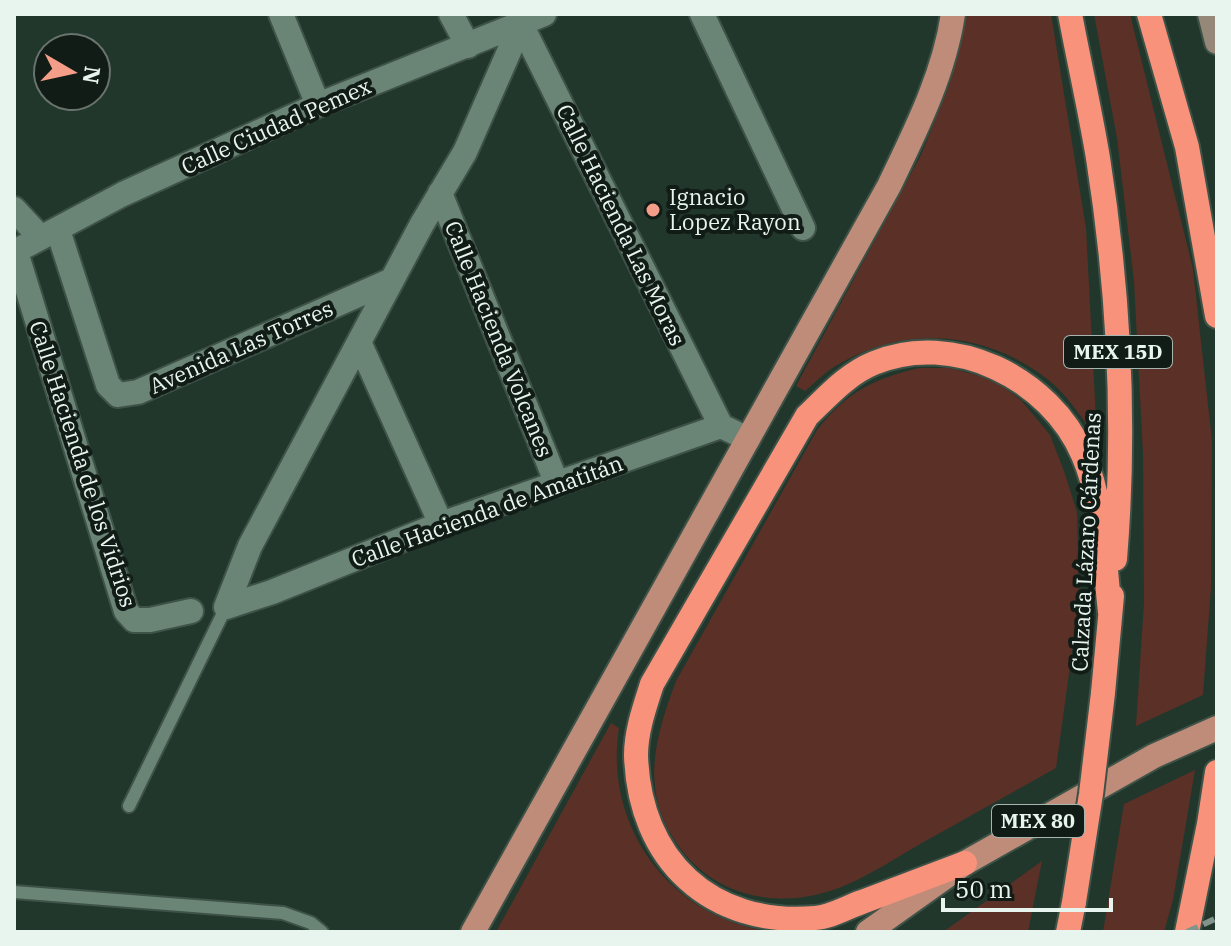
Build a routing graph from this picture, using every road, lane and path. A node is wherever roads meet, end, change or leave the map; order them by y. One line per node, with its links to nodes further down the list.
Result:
1 (281, 14): 12 (street)
2 (451, 14): 11 (street)
3 (544, 14): 9 (street, Calle Ciudad Pemex)
4 (702, 14): 16 (street)
5 (953, 14): 24 (main road)
6 (1070, 14): 29 (highway, Calzada Lázaro Cárdenas / MEX 15D)
7 (1149, 14): 13 (highway)
8 (1210, 14): 10 (main road)
9 (521, 24): 11 (street, Calle Ciudad Pemex); 14 (street, Avenida Las Torres); 23 (street, Calle Hacienda Las Moras)
10 (1217, 42)
11 (468, 46): 12 (street, Calle Ciudad Pemex)
12 (318, 105): 17 (street, Calle Ciudad Pemex)
13 (1187, 147): 18 (highway); 21 (highway)
14 (440, 193): 20 (street, Avenida Las Torres); 25 (street, Calle Hacienda Volcanes)
15 (14, 209): 17 (street)
16 (803, 228)
17 (49, 234): 19 (street, Calle Ciudad Pemex); 20 (street, Avenida Las Torres)
18 (1217, 236)
19 (15, 252): 28 (street, Calle Hacienda de los Vidrios)
20 (392, 280): 22 (street, Avenida Las Torres)
21 (1217, 316)
22 (359, 342): 26 (street); 27 (street, Avenida Las Torres)
23 (721, 426): 24 (street); 25 (street, Calle Hacienda de Amatitán)
24 (748, 439): 36 (main road)
25 (557, 484): 26 (street, Calle Hacienda de Amatitán)
26 (441, 524): 27 (street, Calle Hacienda de Amatitán)
27 (226, 607): 32 (lane)
28 (191, 611)
29 (1110, 612): 33 (highway); 38 (highway, Calzada Lázaro Cárdenas / MEX 15D, bridge)
30 (1217, 728): 33 (main road, MEX 80)
31 (1217, 772): 39 (highway)
32 (129, 806)
33 (965, 863): 37 (main road, MEX 80)
34 (14, 892): 35 (lane)
35 (322, 932)
36 (473, 932)
37 (868, 932)
38 (1068, 932)
39 (1187, 932)

